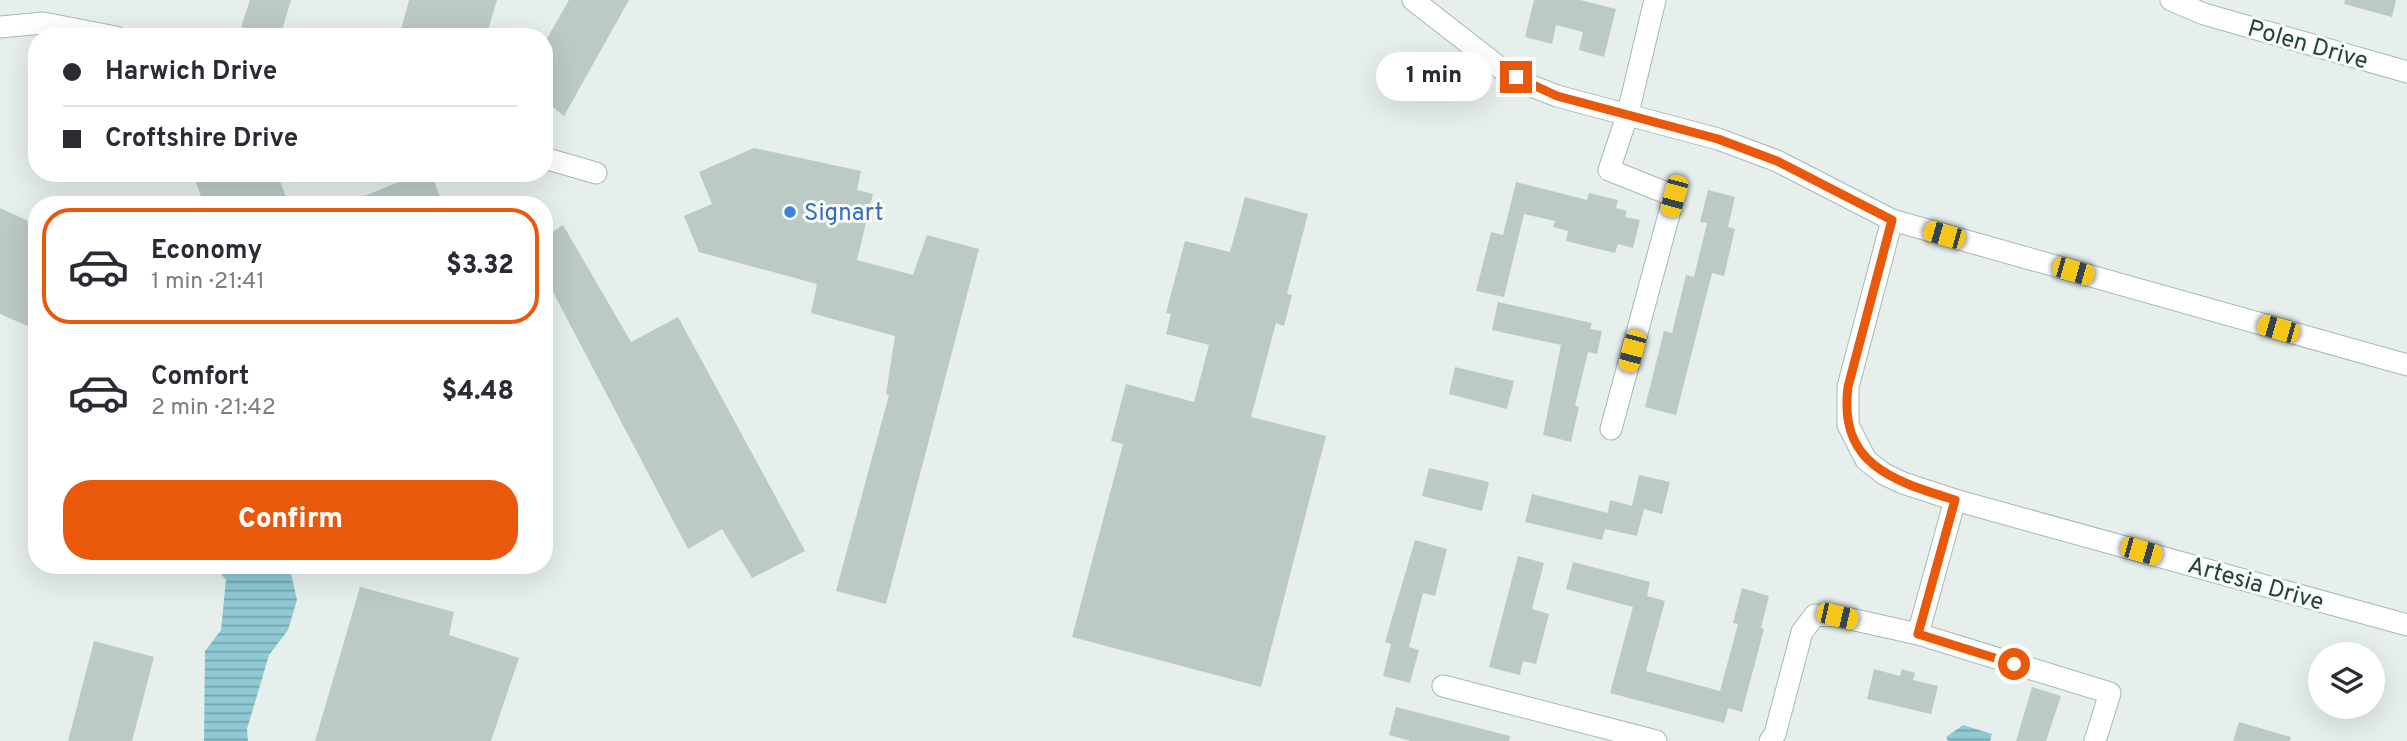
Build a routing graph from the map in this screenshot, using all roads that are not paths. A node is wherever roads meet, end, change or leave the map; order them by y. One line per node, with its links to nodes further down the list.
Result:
1 (1413, 0): 7 (street)
2 (1655, 0): 7 (street)
3 (2171, 0): 6 (street, Polen Drive)
4 (0, 27): 5 (street)
5 (69, 28)
6 (2407, 72)
7 (1628, 113): 10 (street); 12 (street)
8 (553, 161): 9 (street)
9 (596, 173)
10 (1892, 220): 11 (street); 13 (street, Artesia Drive)
11 (2407, 365)
12 (1611, 429)
13 (1955, 500): 14 (street, Artesia Drive); 15 (street)
14 (2407, 625)
15 (1918, 634): 18 (street); 19 (street)
16 (1443, 686): 17 (street)
17 (1656, 741)
18 (1770, 741)
19 (2095, 741)

